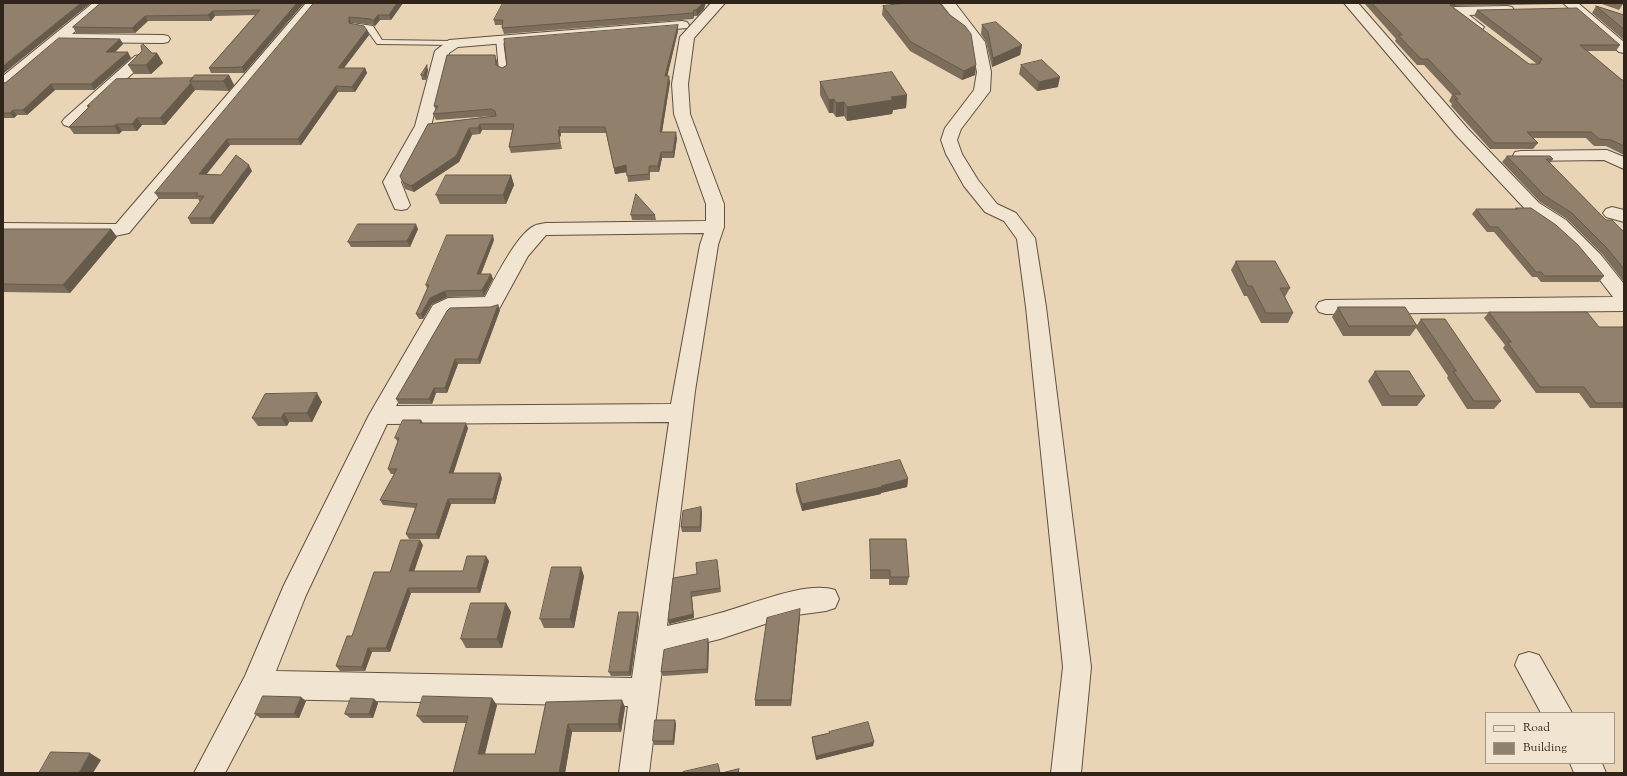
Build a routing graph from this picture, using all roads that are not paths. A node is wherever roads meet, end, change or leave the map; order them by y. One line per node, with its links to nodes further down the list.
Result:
1 (6, 3): 7 (street)
2 (101, 3): 15 (street)
3 (313, 3): 22 (street)
4 (718, 3): 12 (street)
5 (948, 3): 47 (street)
6 (1351, 3): 28 (street)
7 (3, 5)
8 (1576, 5): 9 (street); 11 (street); 19 (street)
9 (1598, 9)
10 (1524, 10): 14 (street)
11 (1555, 10)
12 (698, 24): 17 (street); 31 (street)
13 (354, 25): 18 (lane)
14 (1486, 34)
15 (60, 38): 16 (street); 26 (street)
16 (163, 39)
17 (499, 40): 18 (street); 21 (lane)
18 (454, 43): 30 (street)
19 (1624, 49)
20 (140, 59): 24 (street)
21 (503, 71)
22 (250, 78): 23 (street); 32 (street)
23 (226, 79)
24 (115, 81): 25 (street); 27 (street)
25 (138, 81)
26 (3, 84)
27 (70, 122)
28 (1486, 156): 29 (street); 33 (street)
29 (1624, 164)
30 (401, 205)
31 (715, 227): 36 (street); 37 (street)
32 (3, 228)
33 (1624, 297)
34 (1624, 304): 35 (street)
35 (1326, 307)
36 (682, 413): 37 (street); 39 (street)
37 (380, 415): 41 (street)
38 (826, 599): 39 (street)
39 (651, 643): 42 (street)
40 (1529, 665): 43 (street)
41 (256, 685): 42 (street); 45 (street)
42 (644, 692): 46 (street)
43 (1556, 712)
44 (1586, 764): 48 (street)
45 (209, 773)
46 (634, 773)
47 (1066, 773)
48 (1591, 773)

